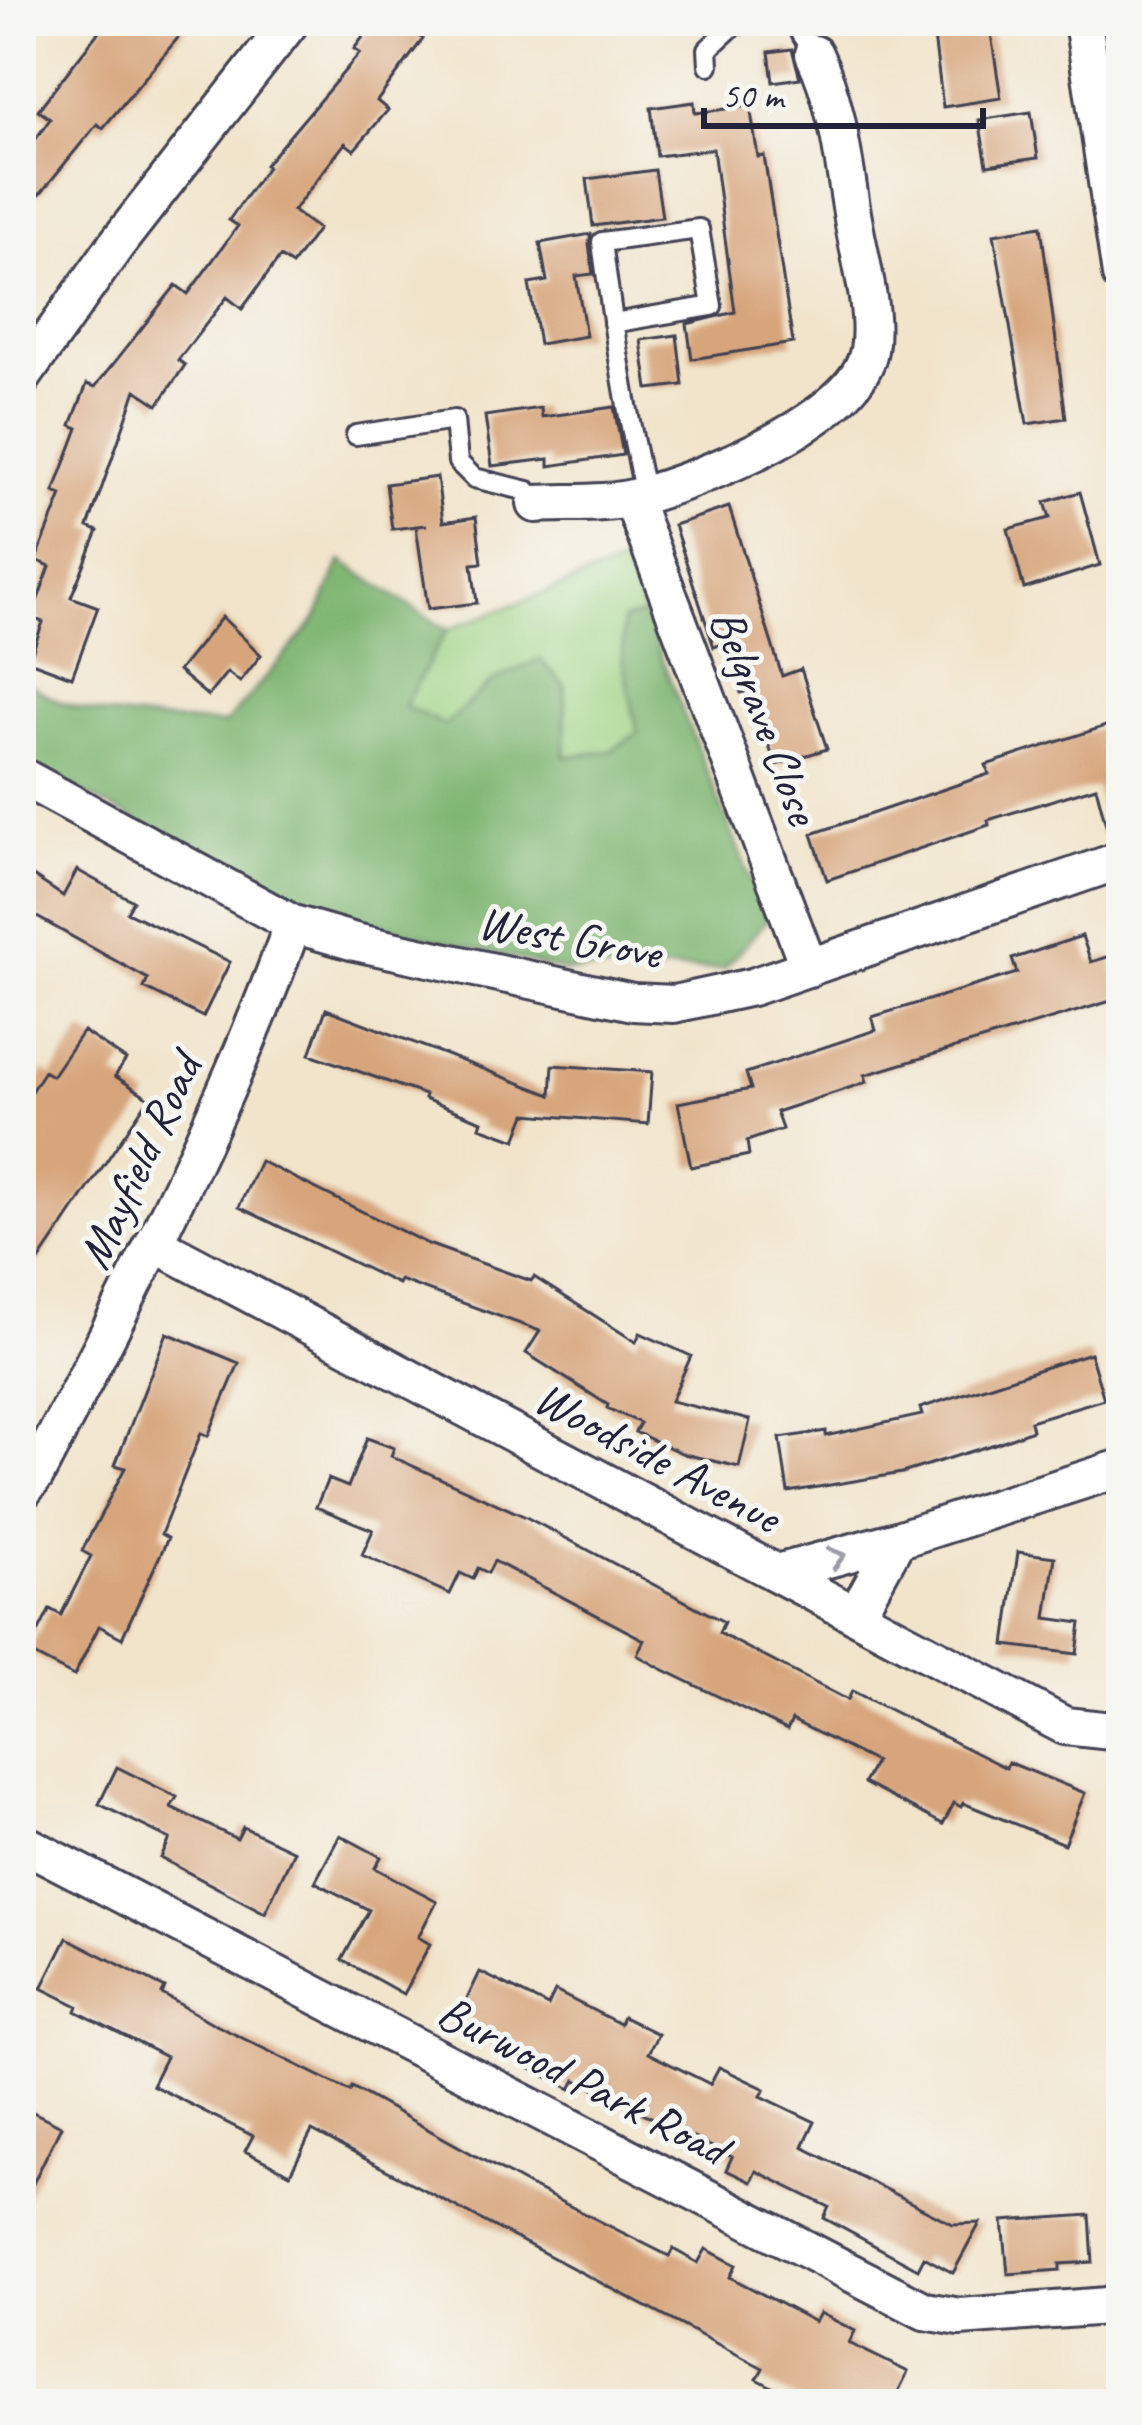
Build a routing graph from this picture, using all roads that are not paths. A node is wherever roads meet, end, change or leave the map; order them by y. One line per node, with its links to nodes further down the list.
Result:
1 (291, 21): 8 (street)
2 (757, 21): 5 (lane)
3 (1083, 21): 6 (street)
4 (806, 37): 10 (street)
5 (709, 65)
6 (1121, 275)
7 (614, 323): 7 (lane); 10 (lane)
8 (21, 379)
9 (356, 435): 11 (lane)
10 (638, 496): 11 (street); 15 (street, Belgrave Close)
11 (536, 504)
12 (21, 776): 14 (street, West Grove)
13 (1121, 860): 15 (street, West Grove)
14 (293, 925): 15 (street, West Grove); 16 (street, Mayfield Road)
15 (809, 968)
16 (156, 1244): 18 (street, Mayfield Road); 20 (street, Woodside Avenue)
17 (1121, 1468): 19 (street)
18 (21, 1493)
19 (897, 1540): 20 (street, one-way to 19); 21 (street)
20 (778, 1574): 21 (street, Woodside Avenue)
21 (856, 1614): 22 (street, Woodside Avenue)
22 (1121, 1732)
23 (21, 1842): 24 (street, Burwood Park Road)
24 (1121, 2305)

